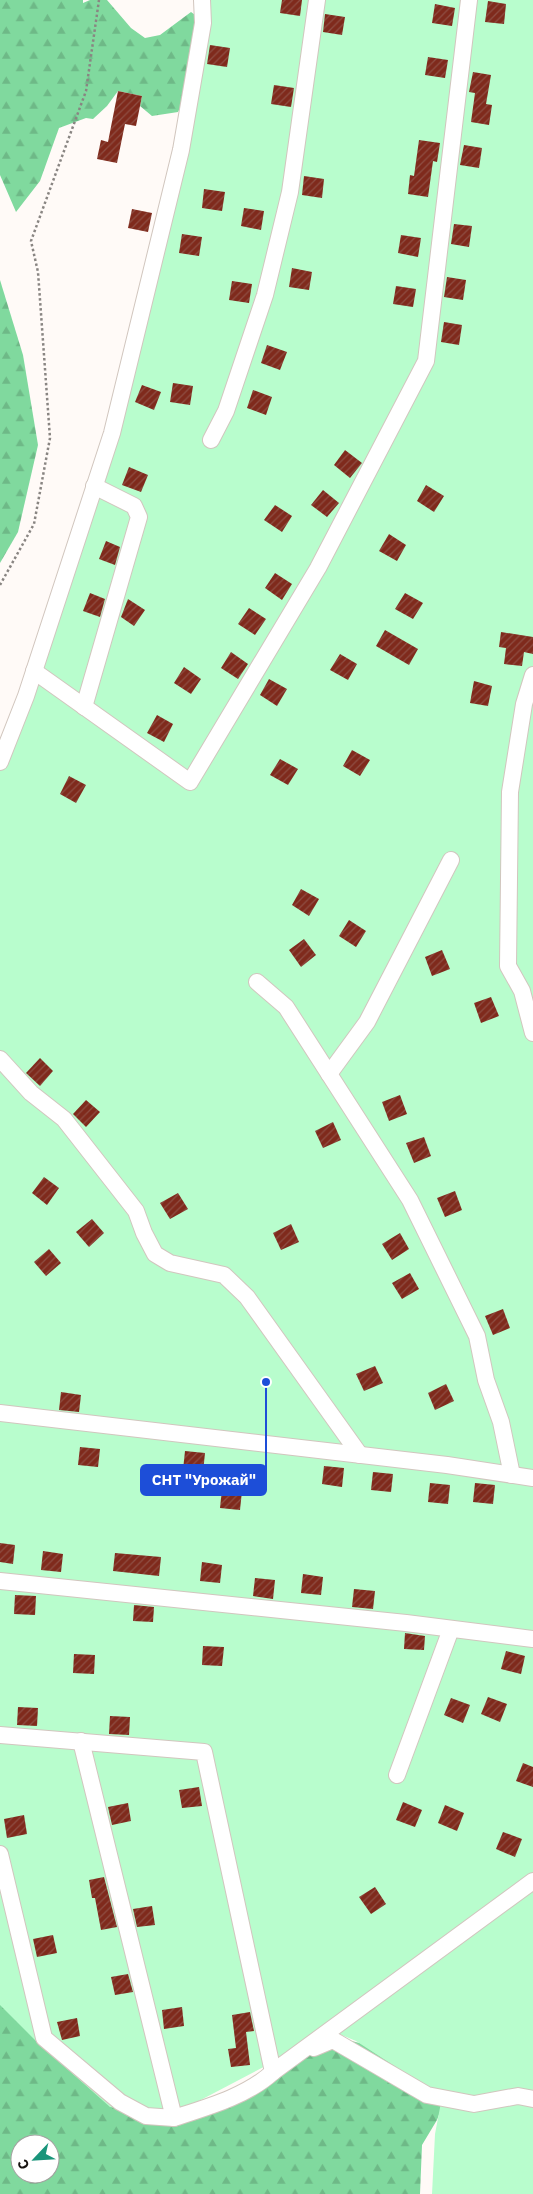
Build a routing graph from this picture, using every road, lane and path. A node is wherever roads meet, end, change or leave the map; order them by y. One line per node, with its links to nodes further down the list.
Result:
1 (99, 0): 7 (path)
2 (202, 0): 6 (lane)
3 (318, 0): 5 (lane)
4 (469, 0): 10 (lane)
5 (211, 440)
6 (94, 486): 8 (lane); 10 (lane)
7 (0, 585)
8 (34, 672): 10 (lane); 11 (lane)
9 (533, 675): 14 (lane)
10 (84, 707)
11 (0, 762)
12 (451, 860): 16 (lane)
13 (257, 982): 16 (lane)
14 (533, 1034)
15 (0, 1059): 18 (lane)
16 (329, 1074): 19 (lane)
17 (0, 1413): 18 (lane)
18 (360, 1455): 19 (lane)
19 (512, 1475): 20 (lane)
20 (533, 1478)
21 (0, 1581): 22 (lane)
22 (451, 1629): 23 (lane); 26 (lane)
23 (533, 1639)
24 (0, 1735): 25 (lane)
25 (82, 1741): 29 (lane); 31 (lane)
26 (397, 1775)
27 (0, 1854): 31 (lane)
28 (533, 1881): 29 (lane)
29 (273, 2072): 30 (lane); 31 (lane)
30 (533, 2099)
31 (174, 2118)

